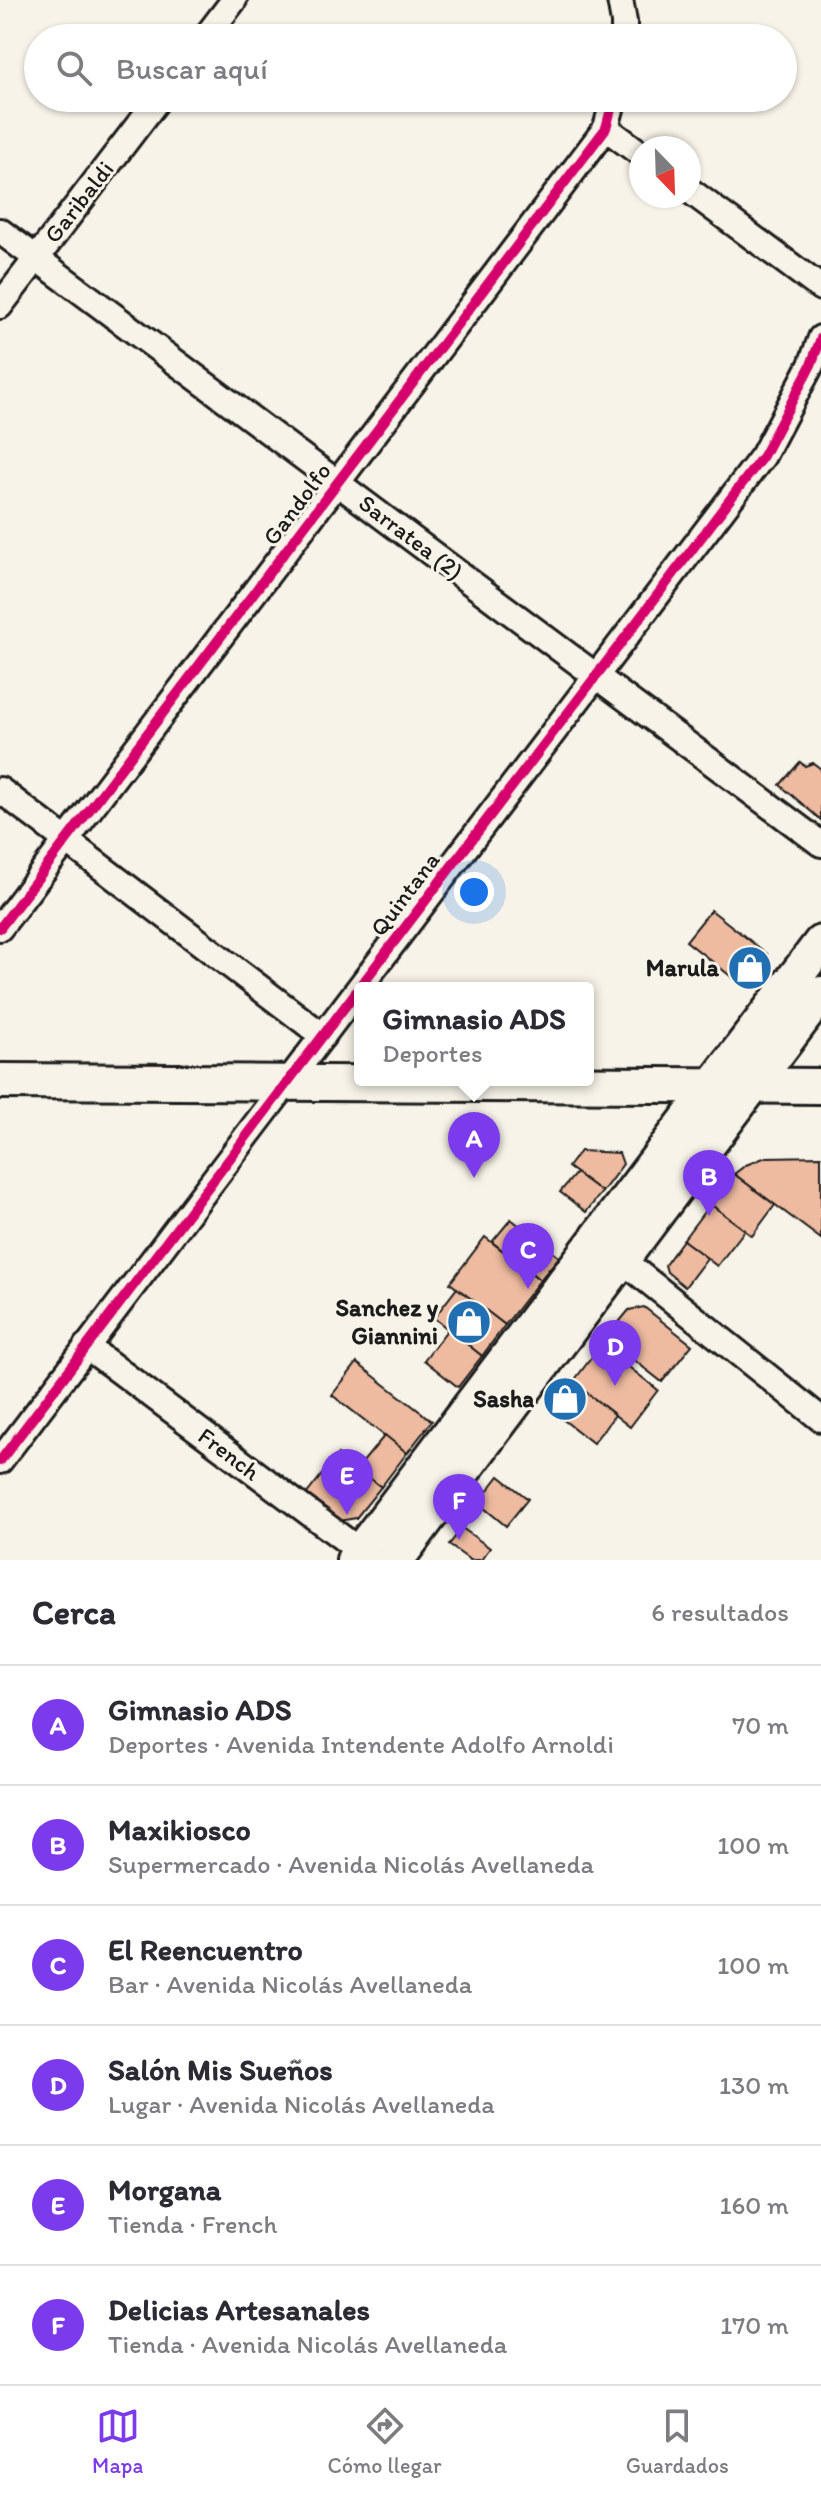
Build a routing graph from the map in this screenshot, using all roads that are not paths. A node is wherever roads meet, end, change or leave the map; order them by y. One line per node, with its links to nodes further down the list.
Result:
1 (234, 0): 3 (street)
2 (620, 0): 4 (street)
3 (216, 24)
4 (624, 24)
5 (148, 112): 11 (street, Garibaldi)
6 (610, 112): 7 (street, Gandolfo)
7 (606, 128): 8 (street); 15 (street, Gandolfo)
8 (629, 145)
9 (701, 199): 12 (street)
10 (0, 231): 11 (street, Sarratea (2))
11 (35, 258): 13 (street, Garibaldi); 15 (street, Sarratea (2))
12 (821, 288)
13 (0, 306)
14 (821, 338): 16 (street, Quintana)
15 (338, 482): 16 (street, Sarratea (2)); 18 (street, Gandolfo)
16 (596, 675): 19 (street, Sarratea (2)); 22 (street, Quintana)
17 (0, 790): 18 (street)
18 (67, 841): 20 (street, Gandolfo); 25 (street)
19 (821, 844)
20 (0, 928)
21 (821, 943): 30 (main road)
22 (364, 982)
23 (821, 994): 31 (main road)
24 (354, 995): 25 (street, Quintana)
25 (323, 1036): 27 (street, Quintana)
26 (0, 1081): 27 (main road)
27 (286, 1083): 28 (main road); 34 (street, Quintana)
28 (354, 1083)
29 (594, 1084): 30 (main road)
30 (713, 1085): 31 (main road); 37 (main road)
31 (752, 1085): 32 (main road); 33 (main road)
32 (821, 1086)
33 (622, 1260): 35 (street); 38 (main road)
34 (86, 1346): 36 (street, Quintana); 37 (street, French)
35 (821, 1419)
36 (0, 1461)
37 (362, 1557)
38 (396, 1560)

